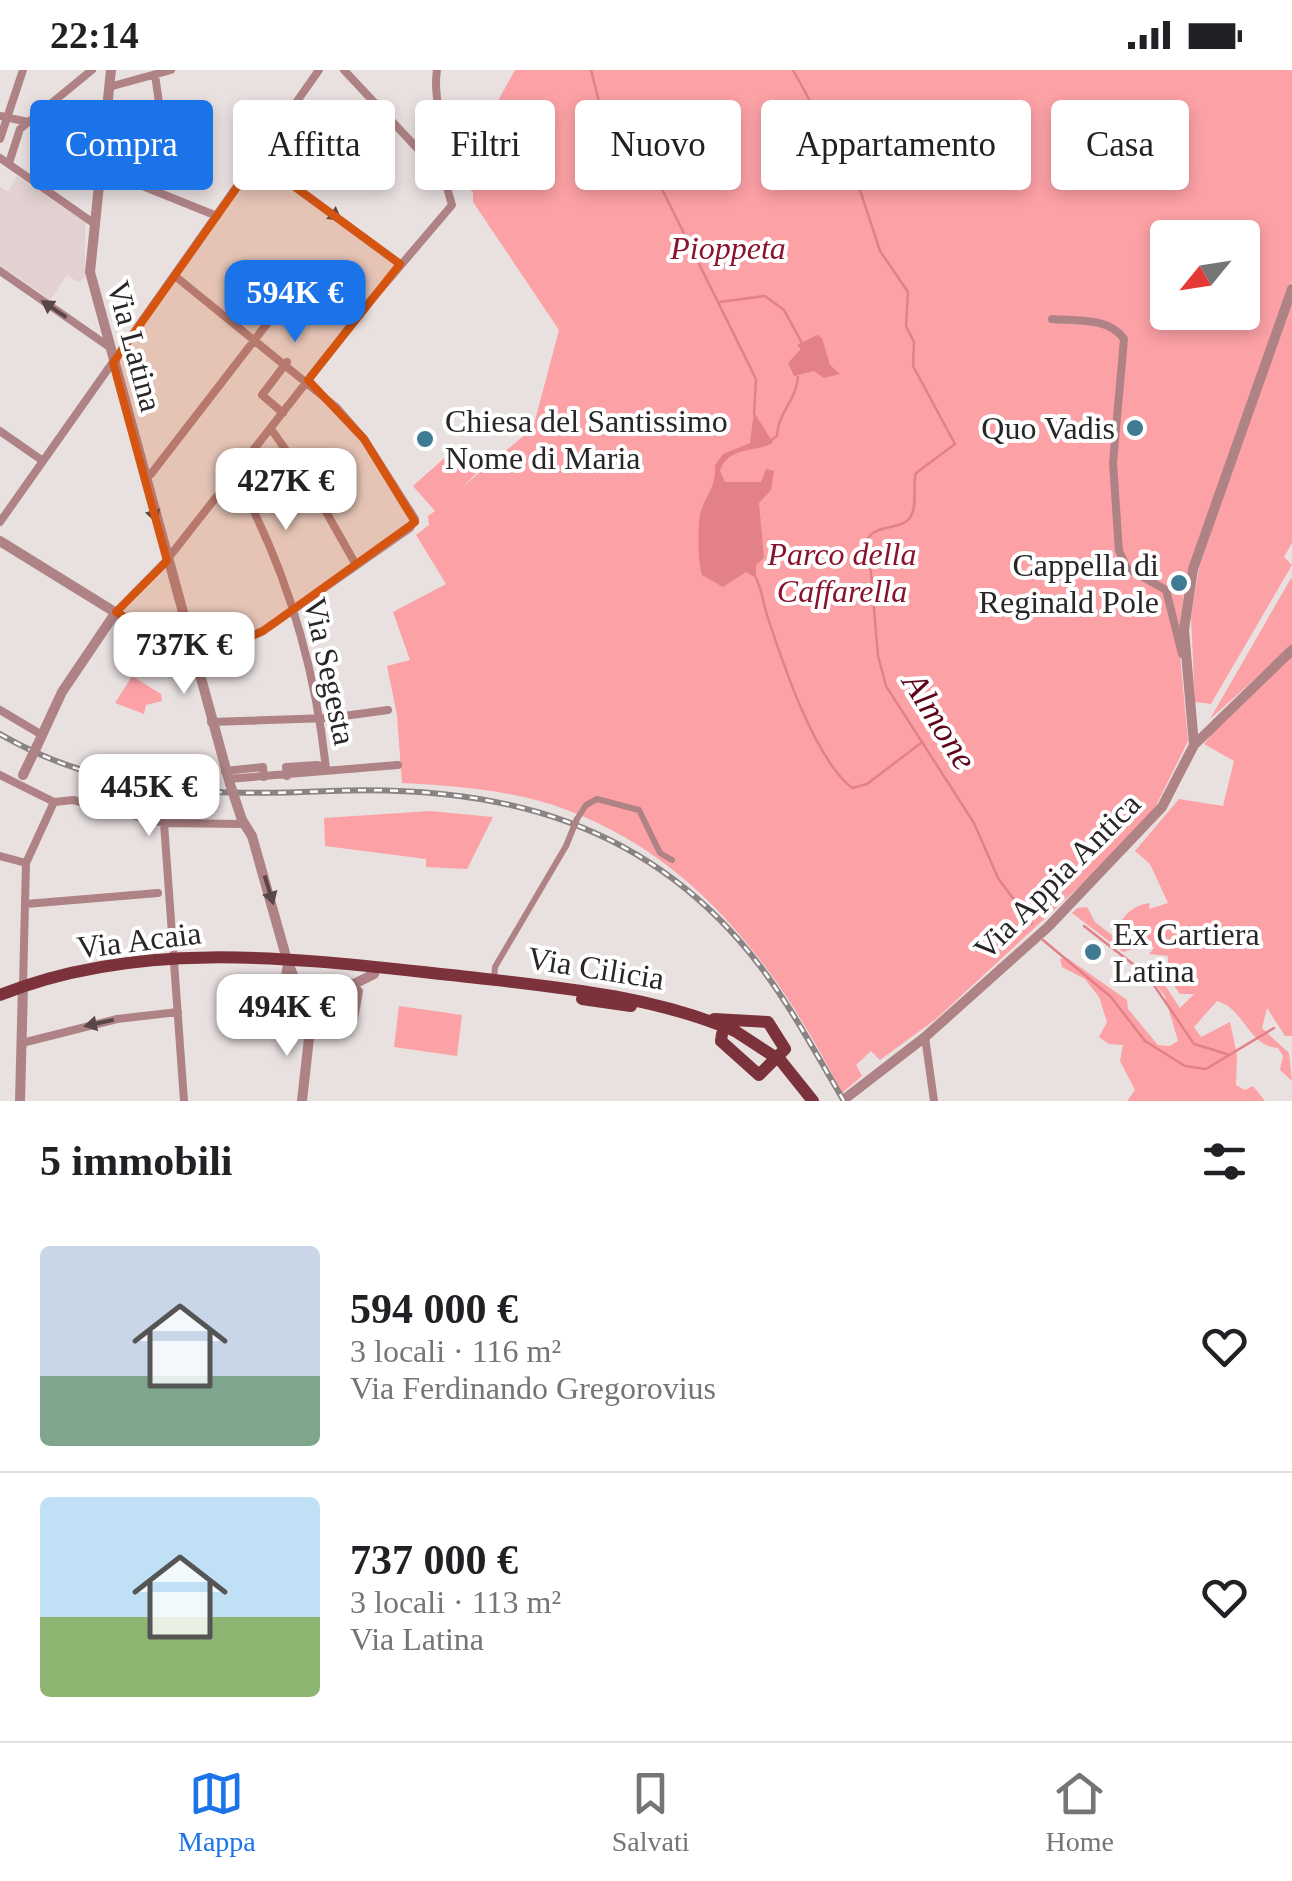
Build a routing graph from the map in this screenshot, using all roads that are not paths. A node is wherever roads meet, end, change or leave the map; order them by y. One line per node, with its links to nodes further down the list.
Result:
1 (23, 70): 13 (street)
2 (92, 70): 14 (street)
3 (110, 70): 9 (street, Via Latina)
4 (171, 70): 8 (street)
5 (319, 70): 11 (street)
6 (344, 70): 16 (street)
7 (437, 70): 12 (street)
8 (155, 75): 9 (street); 10 (street)
9 (109, 88): 23 (street, Via Latina)
10 (159, 100)
11 (298, 100)
12 (437, 100)
13 (4, 117): 14 (street); 15 (street)
14 (28, 122): 17 (street)
15 (0, 139)
16 (415, 147)
17 (4, 160): 23 (street)
18 (151, 190): 22 (street)
19 (235, 190): 22 (street)
20 (299, 190): 24 (street, one-way to 24)
21 (450, 190): 24 (street)
22 (217, 216): 26 (street)
23 (92, 222): 31 (street, Via Latina)
24 (400, 264): 34 (street)
25 (0, 272): 31 (street, one-way to 25)
26 (175, 276): 30 (street); 33 (street)
27 (1292, 289): 51 (street)
28 (290, 294): 30 (street)
29 (1052, 319): 51 (street)
30 (258, 339): 32 (street); 39 (street)
31 (108, 346): 33 (street, Via Latina)
32 (287, 362): 34 (street); 35 (street)
33 (113, 364): 38 (street); 43 (street, Via Latina, one-way to 43)
34 (308, 380): 35 (street); 44 (street)
35 (283, 413): 36 (street)
36 (271, 429): 40 (street); 44 (street)
37 (0, 431): 38 (street)
38 (43, 461): 41 (street)
39 (151, 474)
40 (235, 475): 43 (street); 45 (street, Via Segesta)
41 (0, 522)
42 (0, 541): 46 (street)
43 (166, 561): 46 (street); 47 (street, Via Latina)
44 (355, 563): 45 (street)
45 (294, 610): 50 (street); 54 (street, Via Segesta)
46 (116, 612): 48 (street); 56 (street)
47 (186, 630): 48 (street); 50 (street, Via Latina)
48 (173, 646): 50 (street)
49 (1292, 650): 57 (street)
50 (195, 661): 55 (street)
51 (1185, 663): 57 (street)
52 (0, 710): 56 (street)
53 (388, 710): 54 (street)
54 (320, 718): 55 (street); 59 (street, Via Segesta)
55 (211, 722): 61 (street)
56 (40, 740): 62 (street, bridge)
57 (1194, 745): 84 (street, Via Appia Antica)
58 (398, 766): 59 (street)
59 (326, 769): 61 (street)
60 (0, 775): 62 (street)
61 (227, 778): 65 (street, bridge)
62 (21, 779): 63 (street)
63 (54, 802): 64 (street); 68 (street)
64 (164, 822): 65 (street); 71 (street)
65 (243, 822): 72 (street, one-way to 72)
66 (0, 856): 68 (street)
67 (672, 860): 75 (street, bridge)
68 (26, 863): 70 (street)
69 (158, 893): 70 (street)
70 (26, 904): 77 (street)
71 (173, 959): 72 (main road, Via Acaia); 77 (main road, Via Acaia); 80 (street)
72 (287, 960): 73 (main road, Via Acaia); 81 (street); 81 (street)
73 (338, 967): 74 (main road, Via Cilicia); 75 (main road, Via Cilicia); 78 (street)
74 (374, 974): 76 (street); 83 (main road, Via Cilicia)
75 (494, 980): 82 (main road, Via Cilicia)
76 (351, 983): 78 (street); 81 (street)
77 (23, 986): 79 (main road, Via Acaia); 85 (street)
78 (340, 990): 81 (street)
79 (0, 995)
80 (178, 1012): 85 (street, one-way to 85); 88 (street)
81 (311, 1020): 89 (street)
82 (708, 1020): 83 (main road, Via Cilicia); 83 (main road)
83 (730, 1035): 90 (main road, Via Cilicia); 91 (main road, Via Cilicia, bridge)
84 (925, 1037): 86 (street, Via Appia Antica); 92 (street)
85 (22, 1043): 87 (street)
86 (846, 1098)
87 (20, 1101)
88 (184, 1101)
89 (302, 1101)
90 (803, 1101)
91 (813, 1101)
92 (934, 1101)

